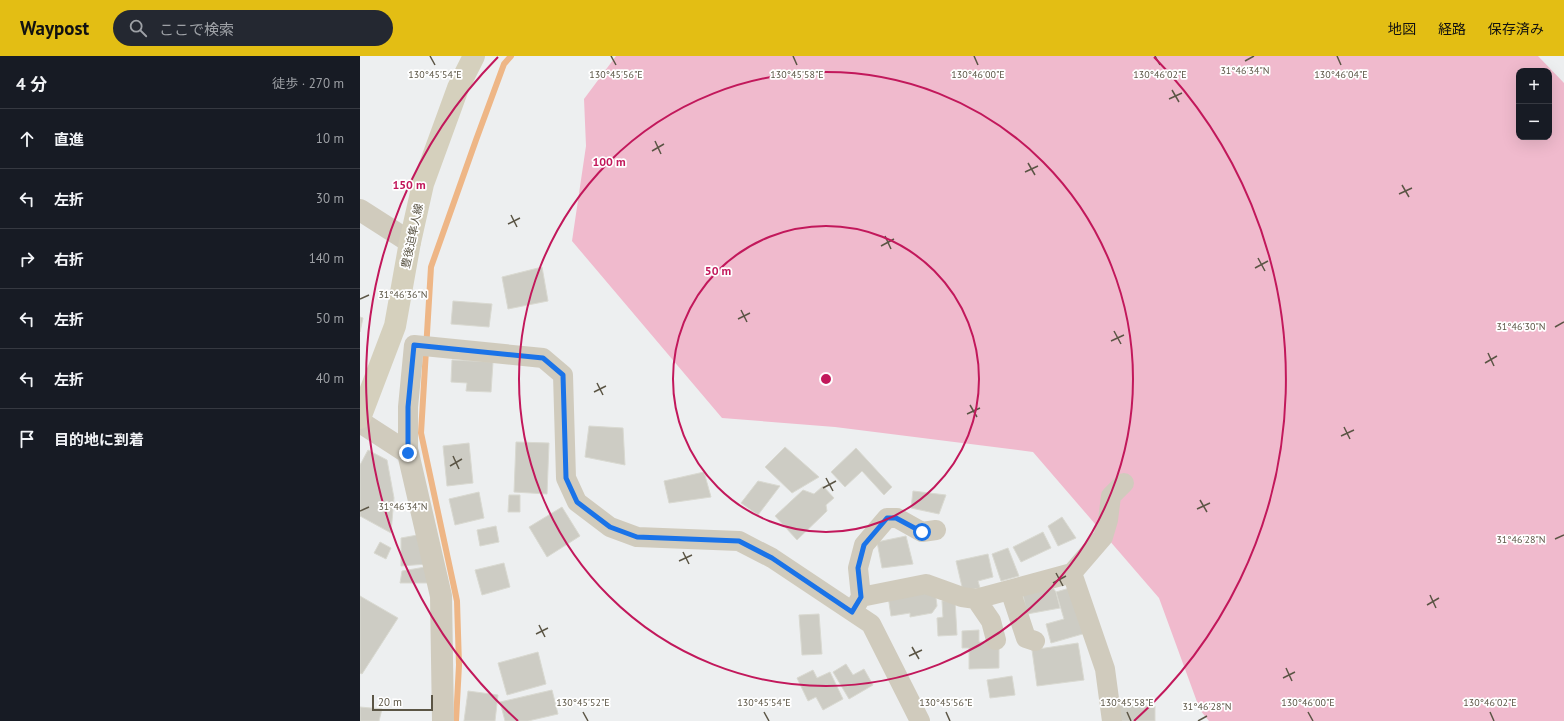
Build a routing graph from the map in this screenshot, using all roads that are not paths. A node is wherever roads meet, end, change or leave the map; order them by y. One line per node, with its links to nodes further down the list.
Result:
1 (474, 56): 3 (main road, 豊後迫隼人線)
2 (360, 210): 3 (street)
3 (410, 242): 4 (main road, 豊後迫隼人線)
4 (360, 418)
5 (360, 422): 6 (street)
6 (408, 453): 12 (street); 15 (street)
7 (1124, 483): 9 (street)
8 (936, 530): 12 (street)
9 (1072, 573): 10 (street); 17 (street)
10 (1010, 590): 11 (street); 14 (street)
11 (976, 599): 12 (street); 13 (street)
12 (856, 604): 16 (street)
13 (996, 640)
14 (1035, 640)
15 (442, 721)
16 (920, 721)
17 (1112, 721)

